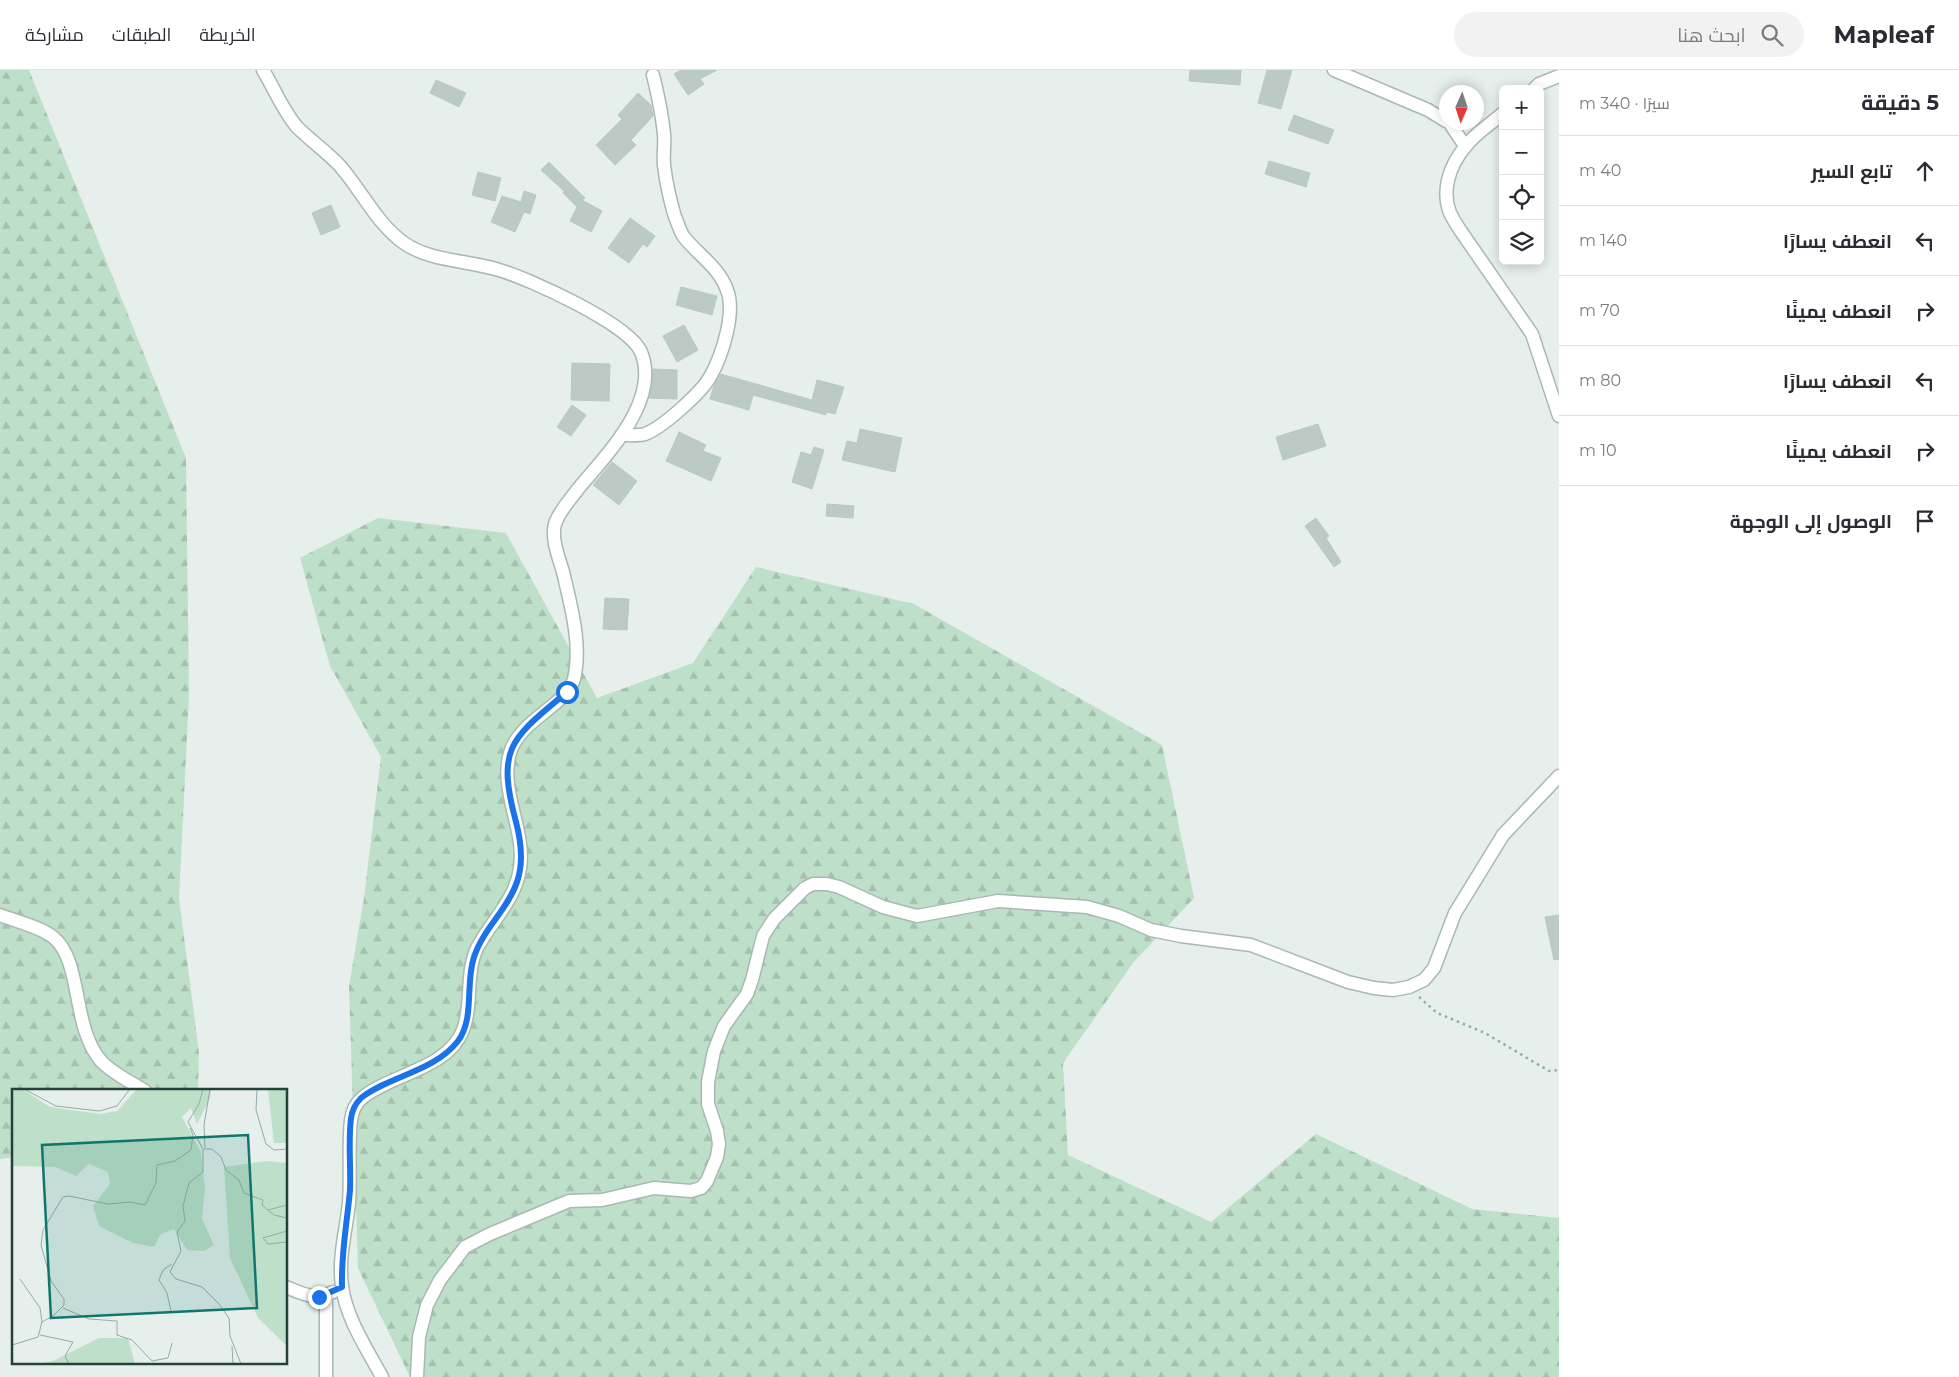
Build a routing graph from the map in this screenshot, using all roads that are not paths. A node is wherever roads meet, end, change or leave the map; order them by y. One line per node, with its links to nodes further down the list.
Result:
1 (263, 70): 11 (street)
2 (1334, 70): 7 (street)
3 (653, 75): 11 (street)
4 (1559, 76): 5 (street)
5 (1538, 85)
6 (1499, 116): 9 (street)
7 (1439, 117)
8 (1454, 130): 9 (street)
9 (1465, 146): 10 (street)
10 (1559, 416)
11 (622, 435): 15 (street)
12 (1559, 776): 20 (street)
13 (0, 915): 14 (street)
14 (142, 1089)
15 (342, 1287): 17 (street); 19 (street)
16 (288, 1288): 17 (street)
17 (326, 1295): 18 (street)
18 (326, 1377)
19 (382, 1377)
20 (417, 1377)

